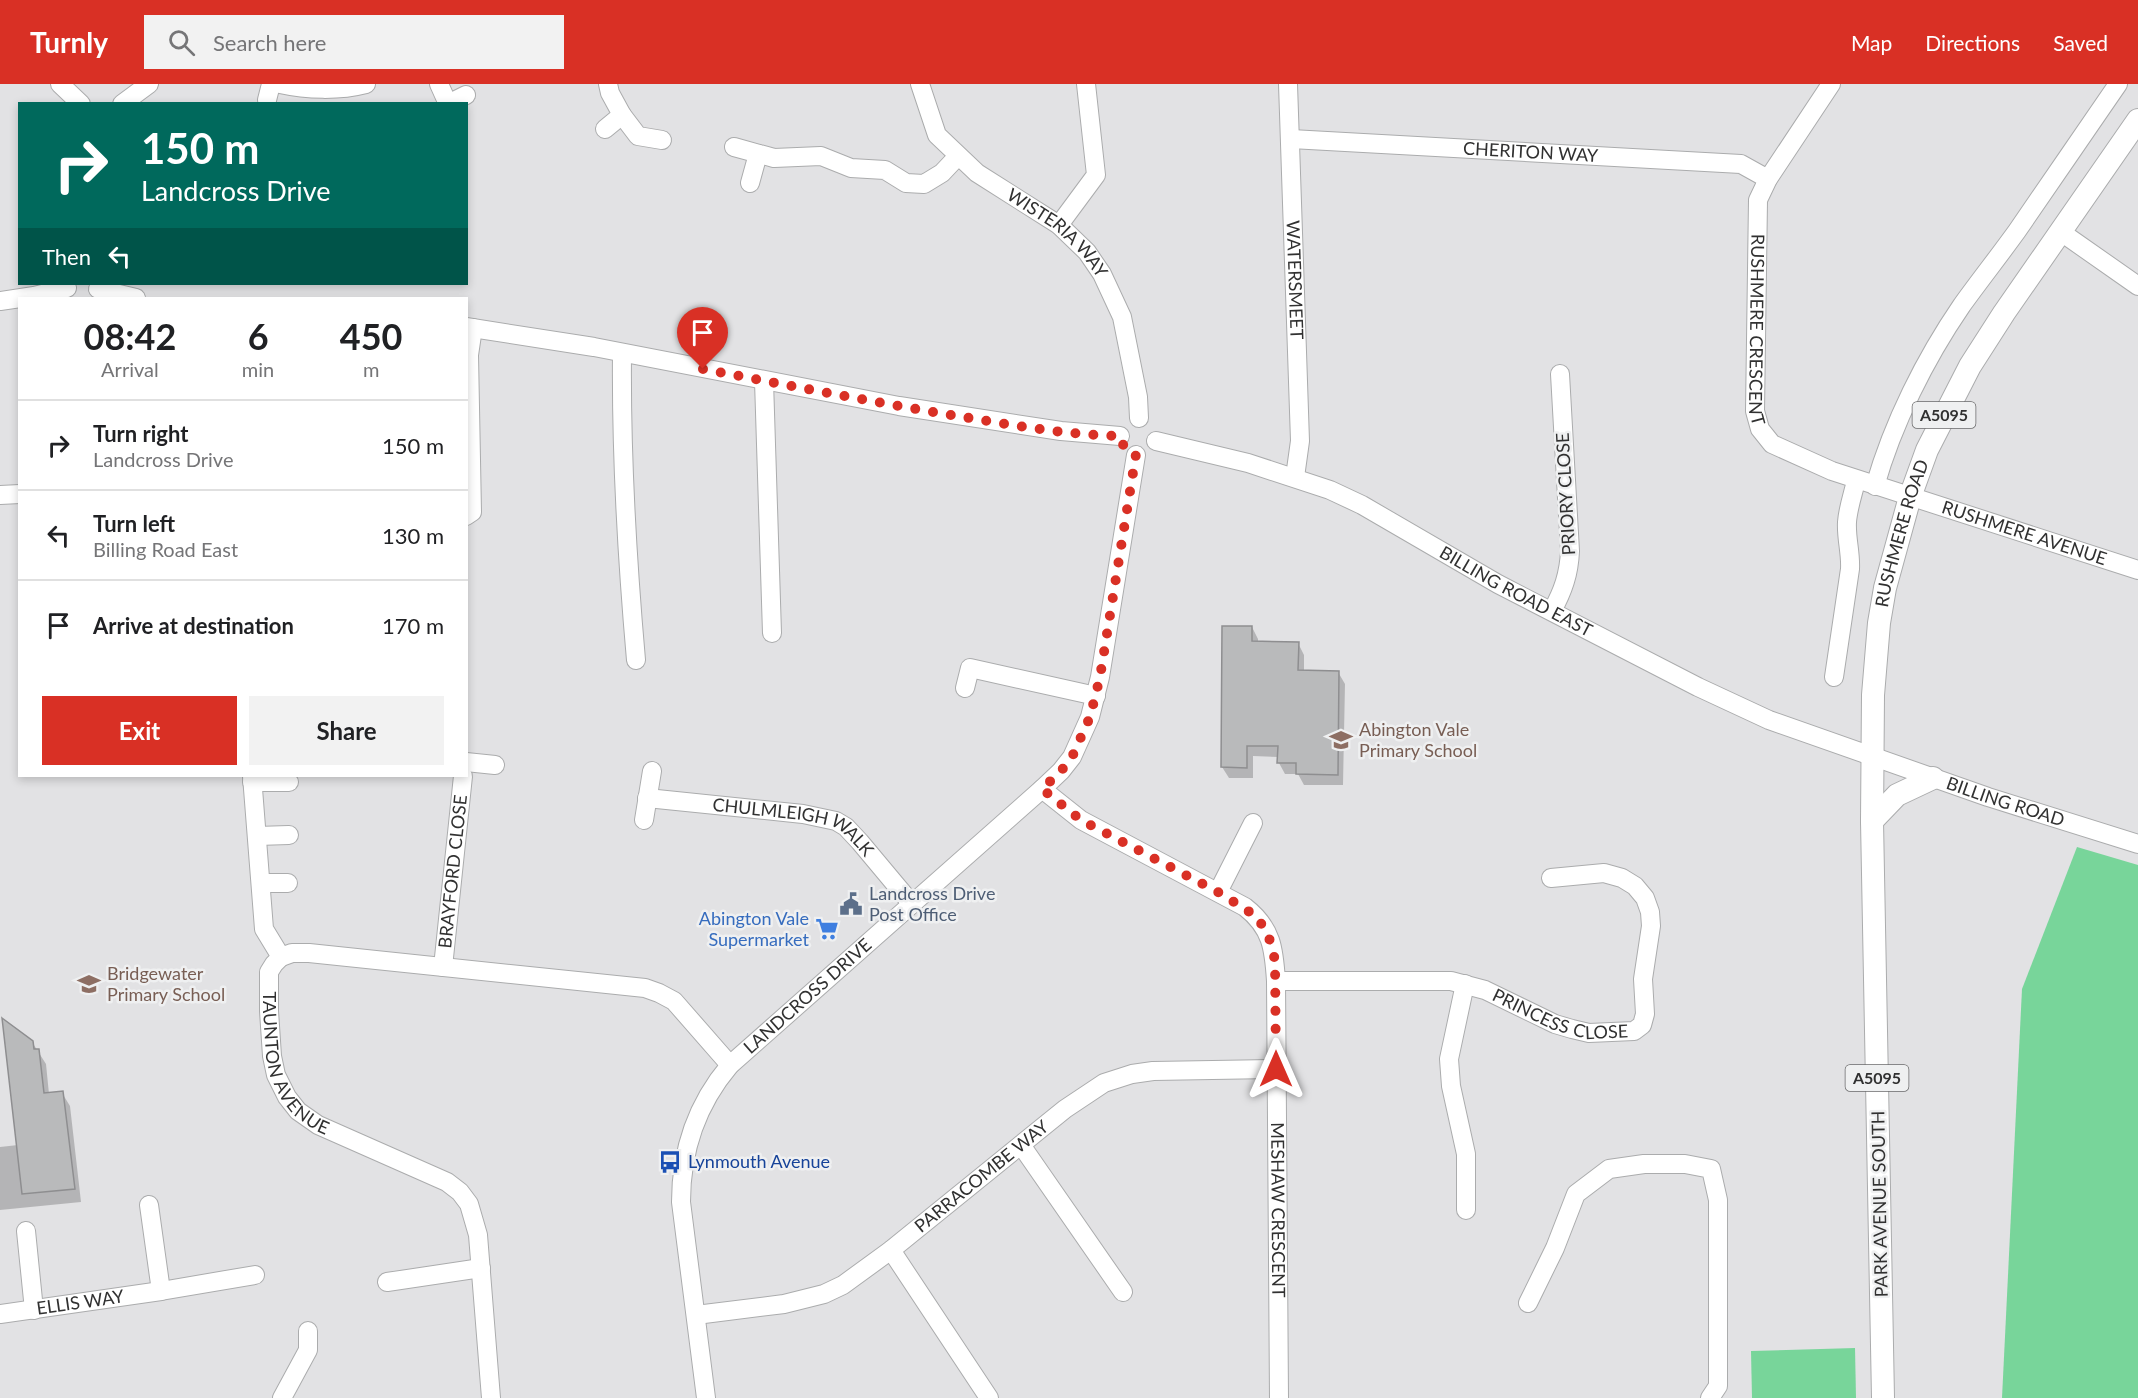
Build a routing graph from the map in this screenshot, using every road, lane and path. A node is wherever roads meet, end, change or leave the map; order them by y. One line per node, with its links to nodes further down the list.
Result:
1 (60, 84): 13 (street)
2 (149, 84): 14 (street)
3 (280, 84): 4 (street)
4 (366, 84)
5 (438, 84): 15 (street)
6 (608, 84): 17 (street)
7 (920, 84): 24 (street, WISTERIA WAY)
8 (1086, 84): 27 (street)
9 (1288, 84): 20 (street, WATERSMEET)
10 (1831, 84): 25 (street, RUSHMERE CRESCENT)
11 (2118, 84): 46 (street)
12 (466, 95): 16 (street)
13 (79, 102)
14 (125, 102)
15 (447, 102)
16 (452, 102)
17 (622, 115): 19 (street); 21 (street)
18 (2138, 120): 28 (main road, RUSHMERE ROAD / A5095)
19 (605, 129)
20 (1290, 139): 25 (street, CHERITON WAY); 44 (street, WATERSMEET)
21 (663, 140)
22 (734, 147): 23 (street)
23 (758, 154): 24 (street); 26 (street)
24 (958, 156): 27 (street, WISTERIA WAY)
25 (1768, 179): 45 (street, RUSHMERE CRESCENT)
26 (750, 183)
27 (1059, 225): 40 (street, WISTERIA WAY)
28 (2061, 232): 29 (street); 49 (main road, RUSHMERE ROAD / A5095)
29 (2138, 286)
30 (70, 290): 32 (street)
31 (95, 290): 33 (street)
32 (27, 297)
33 (131, 297)
34 (18, 298): 35 (street)
35 (0, 301)
36 (470, 327): 37 (street); 50 (street)
37 (622, 353): 39 (street); 54 (street)
38 (1560, 374): 52 (street, PRIORY CLOSE)
39 (764, 381): 41 (street); 53 (street)
40 (1139, 418): 41 (street); 42 (street)
41 (1120, 436): 43 (street)
42 (1156, 441): 43 (street); 44 (street, BILLING ROAD EAST)
43 (1136, 454): 57 (street, LANDCROSS DRIVE)
44 (1295, 477): 52 (street, BILLING ROAD EAST)
45 (1856, 481): 46 (street, RUSHMERE CRESCENT); 55 (street)
46 (1875, 486): 49 (street, RUSHMERE CRESCENT)
47 (18, 494): 48 (street)
48 (0, 495)
49 (1910, 497): 51 (street, RUSHMERE AVENUE); 58 (main road, RUSHMERE ROAD / A5095)
50 (468, 515)
51 (2138, 570)
52 (1552, 611): 58 (street, BILLING ROAD EAST)
53 (772, 633)
54 (636, 660)
55 (1834, 677)
56 (965, 688): 57 (street)
57 (1096, 696): 66 (street, LANDCROSS DRIVE)
58 (1872, 758): 63 (street, BILLING ROAD); 69 (main road, PARK AVENUE SOUTH / A5095)
59 (468, 762): 60 (street)
60 (495, 765)
61 (651, 771): 67 (street)
62 (463, 777): 80 (street, BRAYFORD CLOSE)
63 (1933, 778): 69 (main road); 73 (street, BILLING ROAD)
64 (252, 779): 65 (street); 72 (street, TAUNTON AVENUE)
65 (289, 782)
66 (1042, 789): 77 (street, MESHAW CRESCENT); 78 (street, LANDCROSS DRIVE)
67 (647, 798): 68 (street); 78 (street, CHULMLEIGH WALK)
68 (644, 820)
69 (1872, 821): 106 (main road, PARK AVENUE SOUTH / A5095)
70 (1253, 824): 77 (street)
71 (289, 835): 72 (street)
72 (256, 836): 75 (street, TAUNTON AVENUE)
73 (2138, 844)
74 (1551, 878): 82 (street, PRINCESS CLOSE)
75 (261, 883): 76 (street); 79 (street, TAUNTON AVENUE)
76 (288, 883)
77 (1218, 892): 81 (street, MESHAW CRESCENT)
78 (911, 903): 83 (street, LANDCROSS DRIVE)
79 (281, 957): 80 (street); 90 (street, TAUNTON AVENUE)
80 (443, 967): 83 (street)
81 (1276, 981): 82 (street, PRINCESS CLOSE); 84 (street, MESHAW CRESCENT)
82 (1465, 984): 87 (street)
83 (730, 1065): 98 (street, LANDCROSS DRIVE)
84 (1276, 1069): 85 (street, PARRACOMBE WAY); 104 (street, MESHAW CRESCENT)
85 (1022, 1145): 89 (street, PARRACOMBE WAY); 94 (street)
86 (149, 1205): 93 (street)
87 (1466, 1210)
88 (26, 1232): 96 (street)
89 (891, 1250): 98 (street, PARRACOMBE WAY); 103 (street)
90 (480, 1268): 92 (street); 101 (street, TAUNTON AVENUE)
91 (255, 1275): 93 (street, ELLIS WAY)
92 (387, 1282)
93 (161, 1291): 96 (street, ELLIS WAY)
94 (1123, 1292)
95 (1528, 1304): 105 (street)
96 (34, 1310): 97 (street, ELLIS WAY)
97 (0, 1314)
98 (696, 1315): 102 (street, LANDCROSS DRIVE)
99 (308, 1331): 100 (street)
100 (282, 1398)
101 (491, 1398)
102 (706, 1398)
103 (989, 1398)
104 (1279, 1398)
105 (1710, 1398)
106 (1883, 1398)

